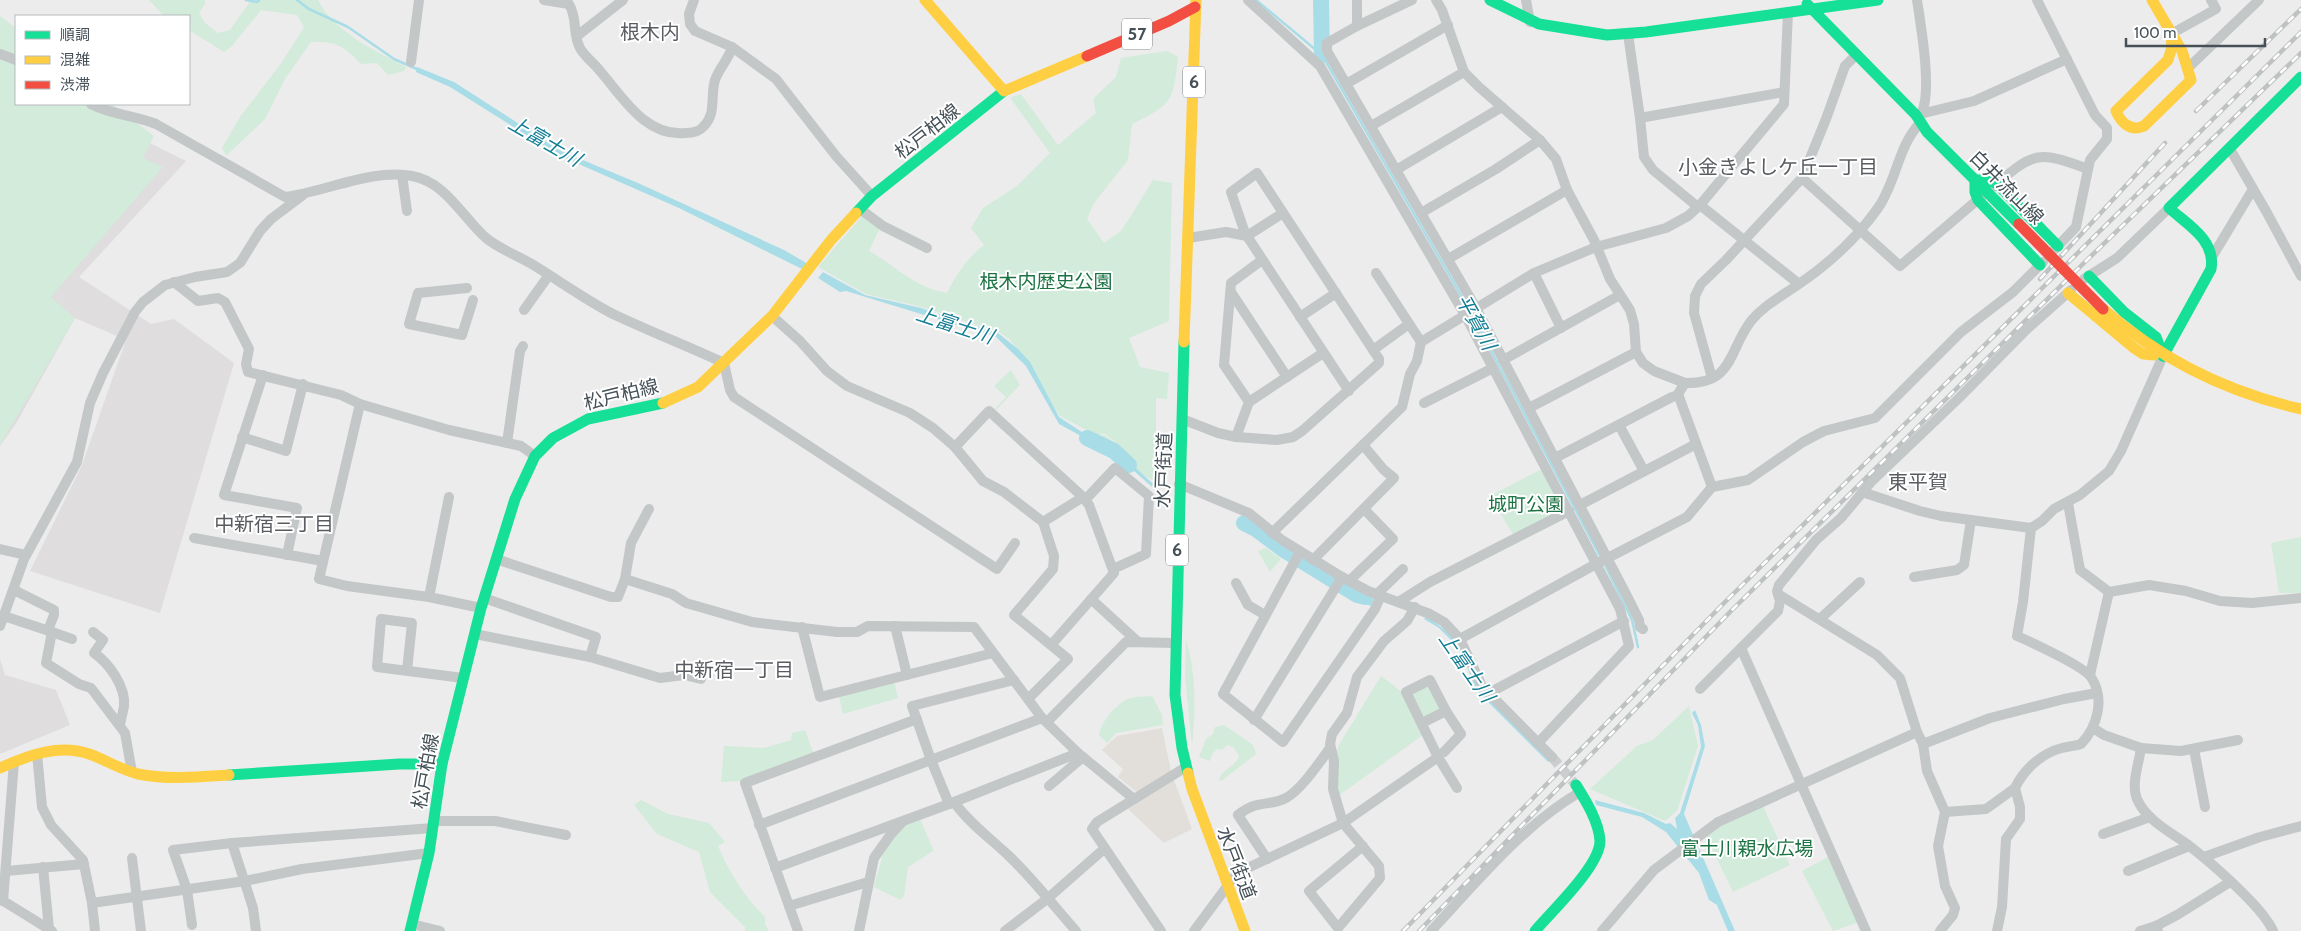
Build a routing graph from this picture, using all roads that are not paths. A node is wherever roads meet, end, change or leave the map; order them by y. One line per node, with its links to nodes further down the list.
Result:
1 (419, 0): 35 (street)
2 (544, 0): 20 (street)
3 (623, 0): 29 (street)
4 (694, 0): 30 (street)
5 (925, 0): 40 (main road)
6 (1206, 0): 21 (main road)
7 (1248, 0): 93 (street)
8 (1357, 0): 26 (street)
9 (1412, 0): 26 (street)
10 (1436, 0): 25 (street)
11 (1490, 0): 24 (main road)
12 (1526, 0): 24 (street)
13 (1803, 0): 22 (main road, 白井流山線)
14 (1872, 0): 22 (main road)
15 (1917, 0): 44 (street)
16 (2037, 0): 33 (street)
17 (2152, 0): 28 (main road)
18 (2211, 0): 28 (street)
19 (2259, 0): 36 (street)
20 (572, 2): 29 (street)
21 (1196, 3): 40 (main road, 57); 69 (main road, 水戸街道 / 6)
22 (1811, 9): 23 (main road); 32 (main road, 白井流山線)
23 (1788, 12): 27 (main road); 41 (street)
24 (1530, 22): 27 (main road)
25 (1448, 25): 37 (street); 39 (street)
26 (1358, 26): 39 (street)
27 (1628, 34): 45 (street)
28 (2171, 34): 36 (main road); 36 (main road)
29 (576, 36): 30 (street)
30 (732, 47): 59 (street)
31 (0, 54): 34 (street)
32 (1856, 55): 44 (main road, 白井流山線); 52 (street)
33 (2067, 59): 44 (street); 49 (street)
34 (15, 60)
35 (411, 62)
36 (2189, 67)
37 (1464, 72): 43 (street); 46 (street)
38 (2301, 77): 48 (main road)
39 (1346, 84): 46 (street)
40 (1004, 90): 59 (main road, 松戸柏線)
41 (1784, 92): 45 (street); 61 (street)
42 (93, 105): 58 (street)
43 (1502, 107): 47 (street); 50 (street)
44 (1919, 117): 53 (main road, 白井流山線); 67 (street)
45 (1640, 118): 61 (street)
46 (1371, 126): 50 (street)
47 (1540, 140): 56 (street); 65 (street)
48 (2230, 149): 55 (street); 62 (main road)
49 (2088, 169): 54 (street); 71 (street)
50 (1396, 170): 65 (street)
51 (402, 175): 58 (street); 64 (street); 80 (street)
52 (1802, 178): 67 (street); 70 (street)
53 (1975, 180): 54 (main road); 57 (main road, 白井流山線); 60 (main road)
54 (1997, 184): 57 (street); 71 (main road)
55 (2253, 189): 74 (street); 82 (street)
56 (1567, 190): 72 (street); 75 (street)
57 (1988, 192): 60 (street); 103 (main road, 白井流山線, bridge)
58 (304, 194): 83 (street)
59 (872, 196): 63 (main road, 松戸柏線)
60 (1978, 200): 67 (street); 77 (main road)
61 (1699, 206): 70 (street); 72 (street)
62 (2169, 208): 74 (main road); 81 (street)
63 (860, 209): 73 (street); 94 (main road, 松戸柏線)
64 (407, 212)
65 (1421, 212): 75 (street)
66 (1283, 213): 68 (street); 68 (street); 87 (street)
67 (1861, 231): 84 (street)
68 (1247, 236): 69 (street); 76 (street)
69 (1188, 238): 119 (main road, 水戸街道 / 6)
70 (1744, 240): 84 (street); 109 (street)
71 (2058, 246): 77 (street)
72 (1596, 247): 79 (street); 89 (street)
73 (927, 248)
74 (2212, 257): 103 (main road)
75 (1448, 259): 91 (street)
76 (1262, 260): 86 (street); 95 (street)
77 (2040, 265): 131 (street)
78 (1376, 273): 96 (street)
79 (1534, 273): 91 (street); 97 (street)
80 (549, 275): 92 (street); 105 (street)
81 (2089, 276): 88 (street); 103 (main road)
82 (2301, 276)
83 (174, 282): 107 (street); 148 (street)
84 (1799, 284): 109 (street)
85 (467, 288): 90 (street)
86 (1230, 292): 108 (street); 114 (street)
87 (1336, 293): 95 (street); 100 (street)
88 (2068, 293): 103 (main road); 132 (street)
89 (1620, 295): 97 (street); 101 (street)
90 (473, 300)
91 (1476, 308): 93 (street); 104 (street)
92 (524, 310)
93 (1465, 315): 98 (street); 106 (street)
94 (772, 316): 105 (main road, 松戸柏線); 126 (street)
95 (1300, 317): 102 (street)
96 (1409, 324): 98 (street); 100 (street)
97 (1562, 328): 104 (street)
98 (1421, 342): 125 (street)
99 (522, 346): 123 (street)
100 (1373, 350): 112 (street)
101 (1636, 352): 110 (street); 117 (street)
102 (1323, 353): 108 (street); 112 (street)
103 (2163, 356): 118 (main road); 135 (street)
104 (1503, 360): 117 (street)
105 (724, 363): 127 (main road, 松戸柏線); 145 (street)
106 (1493, 368): 115 (street); 139 (street)
107 (262, 375): 111 (street); 121 (street)
108 (1287, 377): 114 (street)
109 (1712, 378): 110 (street)
110 (1685, 383): 113 (street)
111 (303, 384): 116 (street); 121 (street)
112 (1349, 391): 122 (street)
113 (1679, 395): 120 (street); 124 (street)
114 (1249, 402): 122 (street)
115 (1424, 403)
116 (360, 404): 123 (street); 153 (street)
117 (1529, 408): 128 (street)
118 (2301, 409)
119 (1182, 419): 122 (street); 130 (main road, 水戸街道 / 6)
120 (1619, 425): 128 (street); 129 (street)
121 (242, 437): 149 (street)
122 (1236, 437)
123 (507, 443): 127 (street)
124 (1696, 444): 129 (street); 131 (street)
125 (1363, 445): 138 (street); 143 (street)
126 (955, 447): 134 (street); 141 (street)
127 (535, 456): 151 (main road, 松戸柏線)
128 (1555, 458): 136 (street)
129 (1644, 472): 136 (street)
130 (1179, 484): 143 (street); 186 (main road, 水戸街道 / 6)
131 (1712, 487): 150 (street)
132 (1862, 492): 140 (street); 164 (street)
133 (449, 497): 166 (street)
134 (1084, 498): 141 (street); 155 (street); 155 (street)
135 (2068, 503): 142 (street); 163 (street)
136 (1580, 505): 150 (street)
137 (649, 509): 158 (street)
138 (1364, 509): 152 (street); 159 (street)
139 (1569, 511): 154 (street); 169 (street)
140 (1972, 520): 142 (street); 157 (street)
141 (1044, 522): 187 (street)
142 (2031, 528): 193 (street)
143 (1272, 533): 147 (street)
144 (194, 538): 149 (street)
145 (1015, 543)
146 (0, 549): 148 (street)
147 (1300, 552): 152 (street); 172 (street)
148 (26, 555): 162 (street)
149 (287, 555): 153 (street)
150 (1607, 558): 154 (street); 179 (street)
151 (496, 559): 158 (street); 170 (main road, 松戸柏線)
152 (1314, 560): 159 (street)
153 (323, 561): 166 (street)
154 (1596, 564): 175 (street); 184 (street)
155 (1113, 569): 168 (street)
156 (1403, 569): 165 (street)
157 (1914, 577)
158 (625, 579): 178 (street)
159 (1345, 579): 165 (street); 204 (street)
160 (1860, 582): 174 (street)
161 (1236, 584): 172 (street)
162 (14, 590): 173 (street); 180 (street)
163 (2109, 592): 167 (street); 193 (street)
164 (1778, 594): 174 (street); 188 (street)
165 (1379, 595): 169 (street); 204 (street)
166 (429, 597): 170 (street)
167 (2301, 598)
168 (1091, 599): 185 (street); 187 (street)
169 (1400, 601): 171 (street)
170 (482, 603): 182 (main road, 松戸柏線); 190 (street)
171 (1413, 612): 184 (street); 212 (street)
172 (1265, 615): 204 (street)
173 (4, 616): 176 (street); 180 (street)
174 (1820, 619): 208 (street)
175 (1624, 621): 198 (street); 210 (street)
176 (0, 626)
177 (895, 626): 178 (street); 189 (street); 192 (street)
178 (802, 627): 192 (street)
179 (1643, 629)
180 (50, 631): 183 (street); 206 (street)
181 (93, 632): 206 (street)
182 (475, 634): 190 (street); 194 (main road, 松戸柏線)
183 (72, 639)
184 (1460, 639): 198 (street)
185 (1137, 641): 186 (street); 203 (street)
186 (1175, 643): 222 (main road, 水戸街道 / 6)
187 (1052, 644): 200 (street)
188 (1741, 648): 197 (street); 225 (street)
189 (993, 653): 192 (street); 196 (street)
190 (590, 657): 195 (street)
191 (407, 671): 191 (street); 194 (street)
192 (907, 675)
193 (2090, 675): 199 (street)
194 (463, 678): 221 (main road, 松戸柏線)
195 (701, 679)
196 (1014, 680): 200 (street); 202 (street)
197 (1700, 689)
198 (1489, 693): 210 (street)
199 (2097, 693): 207 (street); 211 (street)
200 (1028, 699): 203 (street)
201 (1446, 711): 205 (street); 205 (street); 217 (street)
202 (917, 719): 219 (street); 238 (street)
203 (1044, 720): 216 (street); 219 (street)
204 (1254, 720)
205 (1422, 723): 217 (street)
206 (120, 725): 224 (street)
207 (2093, 728): 213 (street); 229 (street)
208 (1917, 732): 211 (street); 225 (street)
209 (2238, 740): 214 (street)
210 (1533, 742): 218 (street)
211 (1923, 744): 233 (street)
212 (1330, 748): 236 (street); 249 (street)
213 (2141, 748): 214 (street); 234 (street)
214 (2194, 749): 232 (street)
215 (37, 754): 220 (main road); 224 (main road); 250 (street)
216 (1081, 755): 226 (street); 230 (street); 231 (street)
217 (1441, 755): 227 (street); 236 (street)
218 (1552, 757)
219 (930, 760): 231 (street); 238 (street)
220 (14, 762): 223 (main road); 253 (street)
221 (442, 764): 224 (main road); 237 (main road, 松戸柏線)
222 (1186, 767): 230 (street); 258 (main road, 水戸街道 / 6)
223 (0, 768)
224 (132, 772)
225 (1801, 784): 285 (street); 286 (street)
226 (1049, 786)
227 (1456, 788)
228 (1578, 788): 283 (street); 284 (main road)
229 (2015, 788): 233 (street); 288 (street)
230 (1134, 799): 245 (street)
231 (951, 803): 235 (street); 261 (street)
232 (2205, 807)
233 (1945, 812): 287 (street)
234 (2150, 817): 240 (street); 244 (street)
235 (904, 819): 252 (street); 256 (street)
236 (1343, 823): 243 (street); 249 (street)
237 (434, 824): 241 (street); 242 (street); 246 (main road, 松戸柏線)
238 (759, 825): 252 (street)
239 (2301, 826): 247 (street)
240 (2103, 834)
241 (566, 835)
242 (232, 843): 255 (street); 259 (street)
243 (1363, 846): 269 (street); 269 (street)
244 (2189, 846): 247 (street); 254 (street)
245 (1104, 849): 261 (street); 280 (street)
246 (428, 853): 255 (street); 267 (main road, 松戸柏線)
247 (2204, 856): 257 (street)
248 (132, 858): 260 (street)
249 (1267, 858): 258 (street)
250 (84, 864): 251 (street); 263 (street)
251 (43, 867): 253 (street); 270 (street)
252 (775, 868): 264 (street)
253 (6, 871): 262 (street)
254 (2128, 871)
255 (245, 881): 259 (street); 274 (street)
256 (868, 882): 264 (street); 277 (street)
257 (2230, 882): 268 (street); 290 (street)
258 (1228, 886): 281 (street); 282 (main road, 水戸街道 / 6)
259 (187, 890): 260 (street); 266 (street)
260 (138, 897): 263 (street); 273 (street)
261 (1047, 899): 278 (street); 279 (street)
262 (2, 900): 265 (street)
263 (92, 903): 272 (street)
264 (789, 906): 276 (street)
265 (34, 920): 270 (street); 271 (street)
266 (192, 924)
267 (411, 927): 275 (street)
268 (2157, 928): 289 (street)
269 (1337, 929)
270 (51, 930)
271 (32, 931)
272 (95, 931)
273 (141, 931)
274 (256, 931)
275 (440, 931)
276 (798, 931)
277 (858, 931)
278 (1005, 931)
279 (1076, 931)
280 (1161, 931)
281 (1194, 931)
282 (1245, 931)
283 (1431, 931)
284 (1535, 931)
285 (1602, 931)
286 (1866, 931)
287 (1940, 931)
288 (1997, 931)
289 (2140, 931)
290 (2274, 931)

